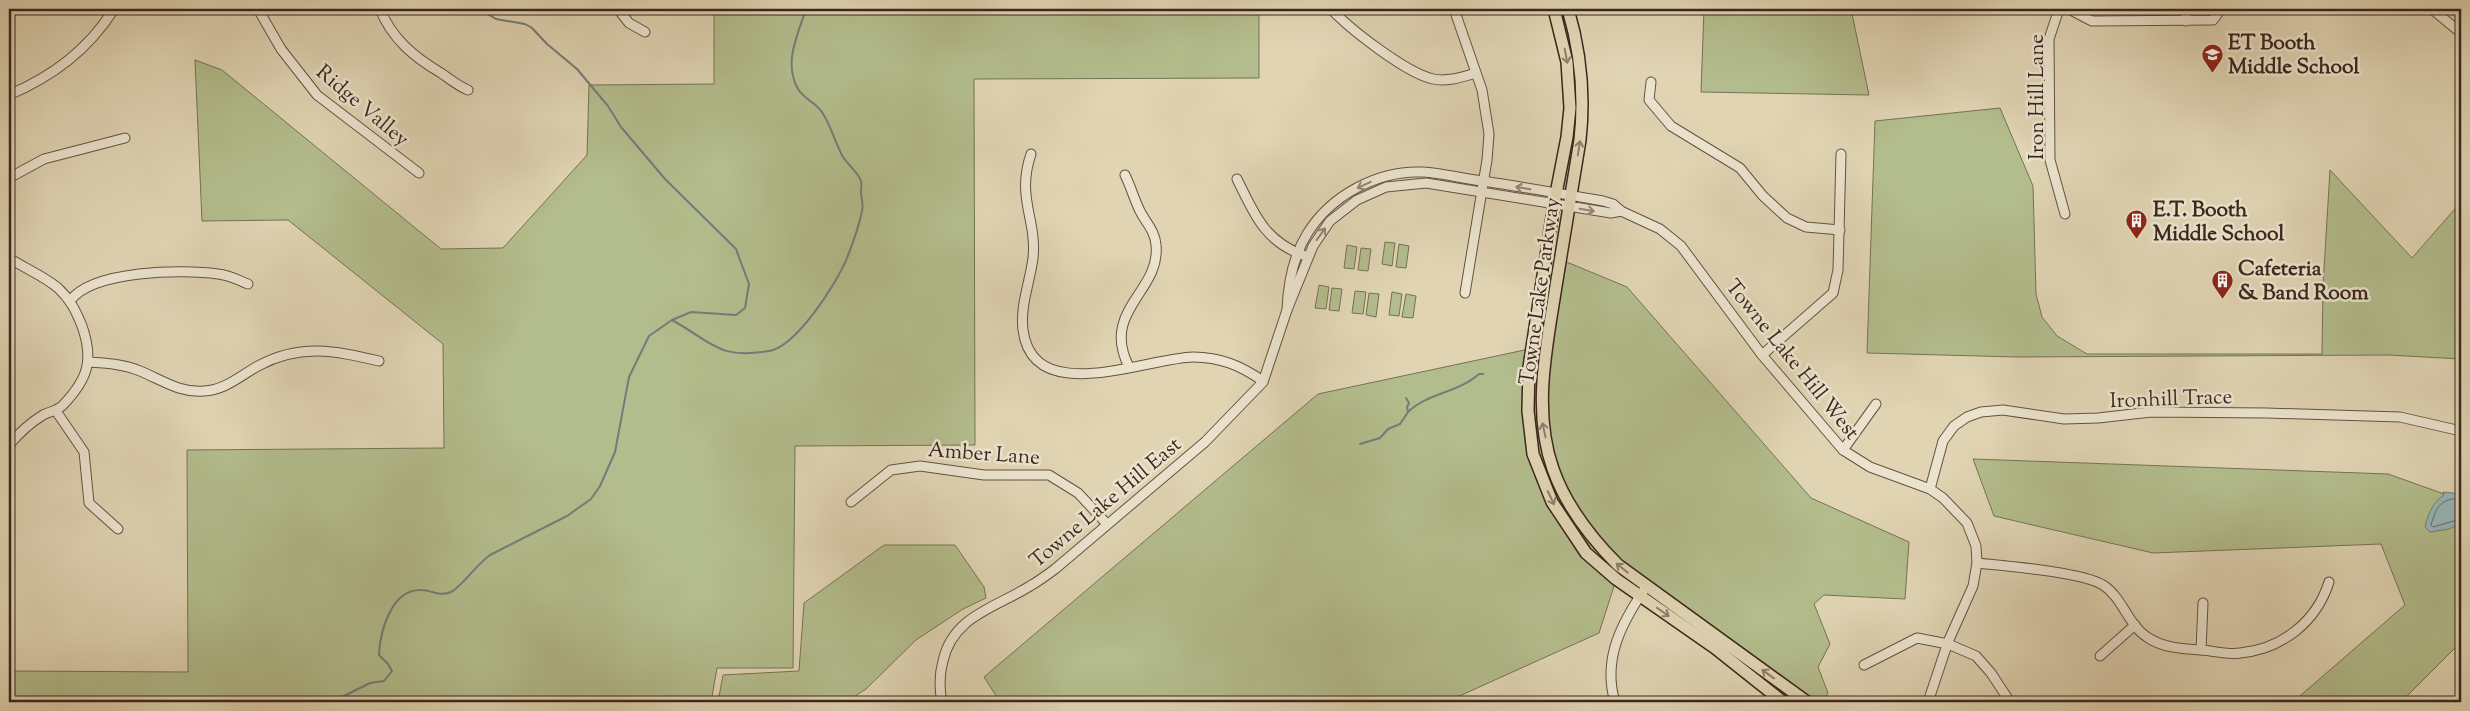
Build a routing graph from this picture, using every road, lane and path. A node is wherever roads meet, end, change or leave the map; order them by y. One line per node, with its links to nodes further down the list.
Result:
1 (114, 9): 20 (street)
2 (258, 9): 24 (street, Ridge Valley)
3 (380, 9): 19 (street)
4 (618, 9): 15 (street)
5 (1330, 9): 17 (street)
6 (1454, 9): 17 (street)
7 (1554, 9): 30 (main road, Towne Lake Parkway, one-way to 30)
8 (1568, 9): 31 (main road, Towne Lake Parkway, one-way to 8)
9 (2059, 9): 32 (street, Iron Hill Lane)
10 (2069, 9): 14 (street)
11 (2186, 9): 14 (street)
12 (2221, 9): 14 (street)
13 (2432, 9): 16 (street)
14 (2186, 22)
15 (645, 32)
16 (2461, 33)
17 (1476, 73): 28 (street)
18 (1651, 82): 33 (street)
19 (468, 90)
20 (9, 95)
21 (125, 138): 26 (street)
22 (1031, 154): 44 (street)
23 (1841, 154): 33 (street)
24 (419, 173)
25 (1125, 175): 44 (street)
26 (9, 178)
27 (1237, 179): 34 (street)
28 (1484, 182): 29 (street); 30 (street, Towne Lake Hill East, one-way to 28); 34 (street, Towne Lake Hill East, one-way to 34)
29 (1481, 192): 30 (street, Towne Lake Hill East); 35 (street, Towne Lake Hill East, one-way to 29); 38 (street)
30 (1555, 199): 31 (street, Towne Lake Hill East); 57 (main road, Towne Lake Parkway, one-way to 57)
31 (1570, 201): 41 (street, Towne Lake Hill West); 57 (main road, Towne Lake Parkway, one-way to 31)
32 (2065, 214)
33 (1840, 230): 41 (street)
34 (1298, 253): 35 (street); 40 (street, Towne Lake Hill East)
35 (1308, 257): 40 (street, Towne Lake Hill East)
36 (9, 258): 39 (street)
37 (248, 284): 39 (street)
38 (1465, 294)
39 (70, 301): 43 (street)
40 (1287, 310): 45 (street, Towne Lake Hill East)
41 (1762, 355): 50 (street, Towne Lake Hill West)
42 (379, 361): 43 (street)
43 (88, 362): 47 (street)
44 (1129, 367): 45 (street)
45 (1264, 381): 53 (street, Towne Lake Hill East)
46 (1876, 404): 50 (street)
47 (56, 411): 49 (street); 54 (street)
48 (2461, 431): 51 (street, Ironhill Trace)
49 (9, 445)
50 (1843, 450): 51 (street, Towne Lake Hill West)
51 (1930, 489): 55 (street, Towne Lake Hill West)
52 (851, 502): 53 (street, Amber Lane)
53 (1107, 524): 64 (street, Towne Lake Hill East)
54 (118, 529)
55 (1977, 563): 59 (street); 60 (street, Towne Lake Hill West)
56 (2329, 582): 61 (street)
57 (1643, 591): 65 (street); 66 (main road, Towne Lake Parkway, one-way to 66); 67 (main road, Towne Lake Parkway, one-way to 57)
58 (2203, 603): 61 (street)
59 (2135, 625): 61 (street); 62 (street)
60 (1948, 644): 63 (street); 68 (street, Towne Lake Hill West); 69 (street)
61 (2201, 650)
62 (2100, 656)
63 (1864, 665)
64 (942, 702)
65 (1614, 702)
66 (1783, 702)
67 (1807, 702)
68 (1928, 702)
69 (2010, 702)

